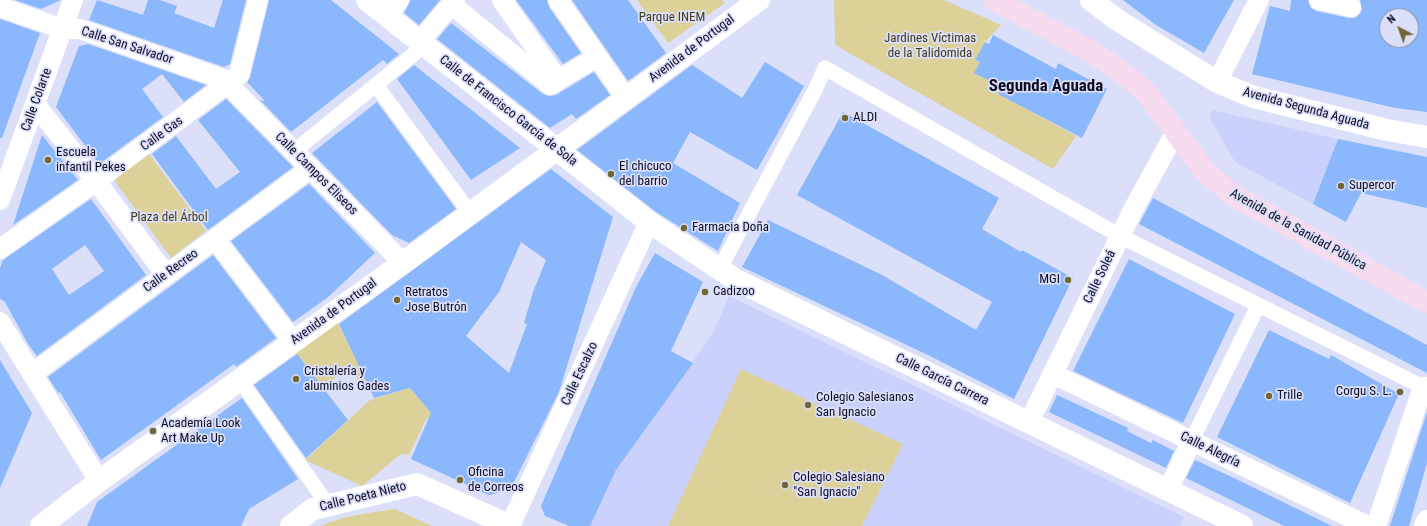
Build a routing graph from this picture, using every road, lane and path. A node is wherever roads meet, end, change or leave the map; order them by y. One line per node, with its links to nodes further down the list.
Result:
1 (73, 0): 15 (street, Calle Colarte)
2 (258, 0): 20 (street, Calle Gas)
3 (367, 0): 13 (street, Calle de Francisco García de Sola)
4 (502, 0): 18 (street)
5 (558, 0): 17 (street)
6 (759, 0): 22 (street, Avenida de Portugal)
7 (994, 0): 24 (main road, Avenida de la Sanidad Pública)
8 (1091, 0): 19 (street, Avenida Segunda Aguada)
9 (1259, 0): 19 (street)
10 (1319, 0): 14 (street)
11 (453, 2): 16 (street); 18 (street)
12 (0, 7): 15 (street, Calle San Salvador)
13 (393, 8): 16 (street, Calle de Francisco García de Sola)
14 (1351, 8)
15 (63, 29): 20 (street, Calle San Salvador); 23 (street, Calle Colarte)
16 (422, 43): 21 (street); 26 (street, Calle de Francisco García de Sola)
17 (597, 57): 18 (street); 22 (street)
18 (558, 80)
19 (1217, 82): 25 (street, Avenida Segunda Aguada)
20 (228, 85): 27 (street, Calle Campos Eliseos); 29 (street, Calle Gas)
21 (376, 86): 27 (street); 31 (street)
22 (626, 98): 26 (street, Avenida de Portugal)
23 (35, 104): 29 (street); 30 (street, Calle Colarte)
24 (1175, 133): 33 (street, Calle Soleá); 39 (main road, Avenida de la Sanidad Pública)
25 (1427, 137)
26 (557, 149): 31 (street, Avenida de Portugal); 32 (street, Calle de Francisco García de Sola)
27 (293, 152): 28 (street, Calle Campos Eliseos)
28 (311, 168): 34 (street, Calle Recreo); 36 (street, Calle Campos Eliseos)
29 (96, 181): 35 (street, Calle Gas); 38 (street)
30 (2, 188)
31 (470, 213): 36 (street, Avenida de Portugal)
32 (649, 222): 37 (street, Calle García Carrera); 55 (street, Calle Escalzo)
33 (1120, 236): 37 (street); 40 (street); 44 (street, Calle Soleá)
34 (214, 239): 38 (street, Calle Recreo); 42 (street)
35 (0, 249)
36 (403, 263): 42 (street, Avenida de Portugal)
37 (719, 270): 47 (street, Calle García Carrera)
38 (166, 275): 43 (street, Calle Recreo)
39 (1427, 302)
40 (1258, 306): 46 (street); 48 (street)
41 (0, 322): 43 (street)
42 (293, 341): 45 (street, Avenida de Portugal)
43 (32, 374): 49 (street)
44 (1052, 374): 47 (street, Calle Soleá); 48 (street, Calle Alegría)
45 (240, 380): 49 (street, Avenida de Portugal); 51 (street)
46 (1425, 387): 58 (street)
47 (1029, 422): 50 (street, Calle García Carrera)
48 (1192, 440): 50 (street); 57 (street, Calle Alegría)
49 (99, 481): 53 (street, Avenida de Portugal)
50 (1168, 490): 56 (street, Calle García Carrera)
51 (328, 505): 54 (street, Calle Poeta Nieto); 55 (street, Calle Poeta Nieto)
52 (1427, 521): 59 (street)
53 (42, 526)
54 (291, 526)
55 (511, 526)
56 (1242, 526)
57 (1368, 526)
58 (1376, 526)
59 (1425, 526)

